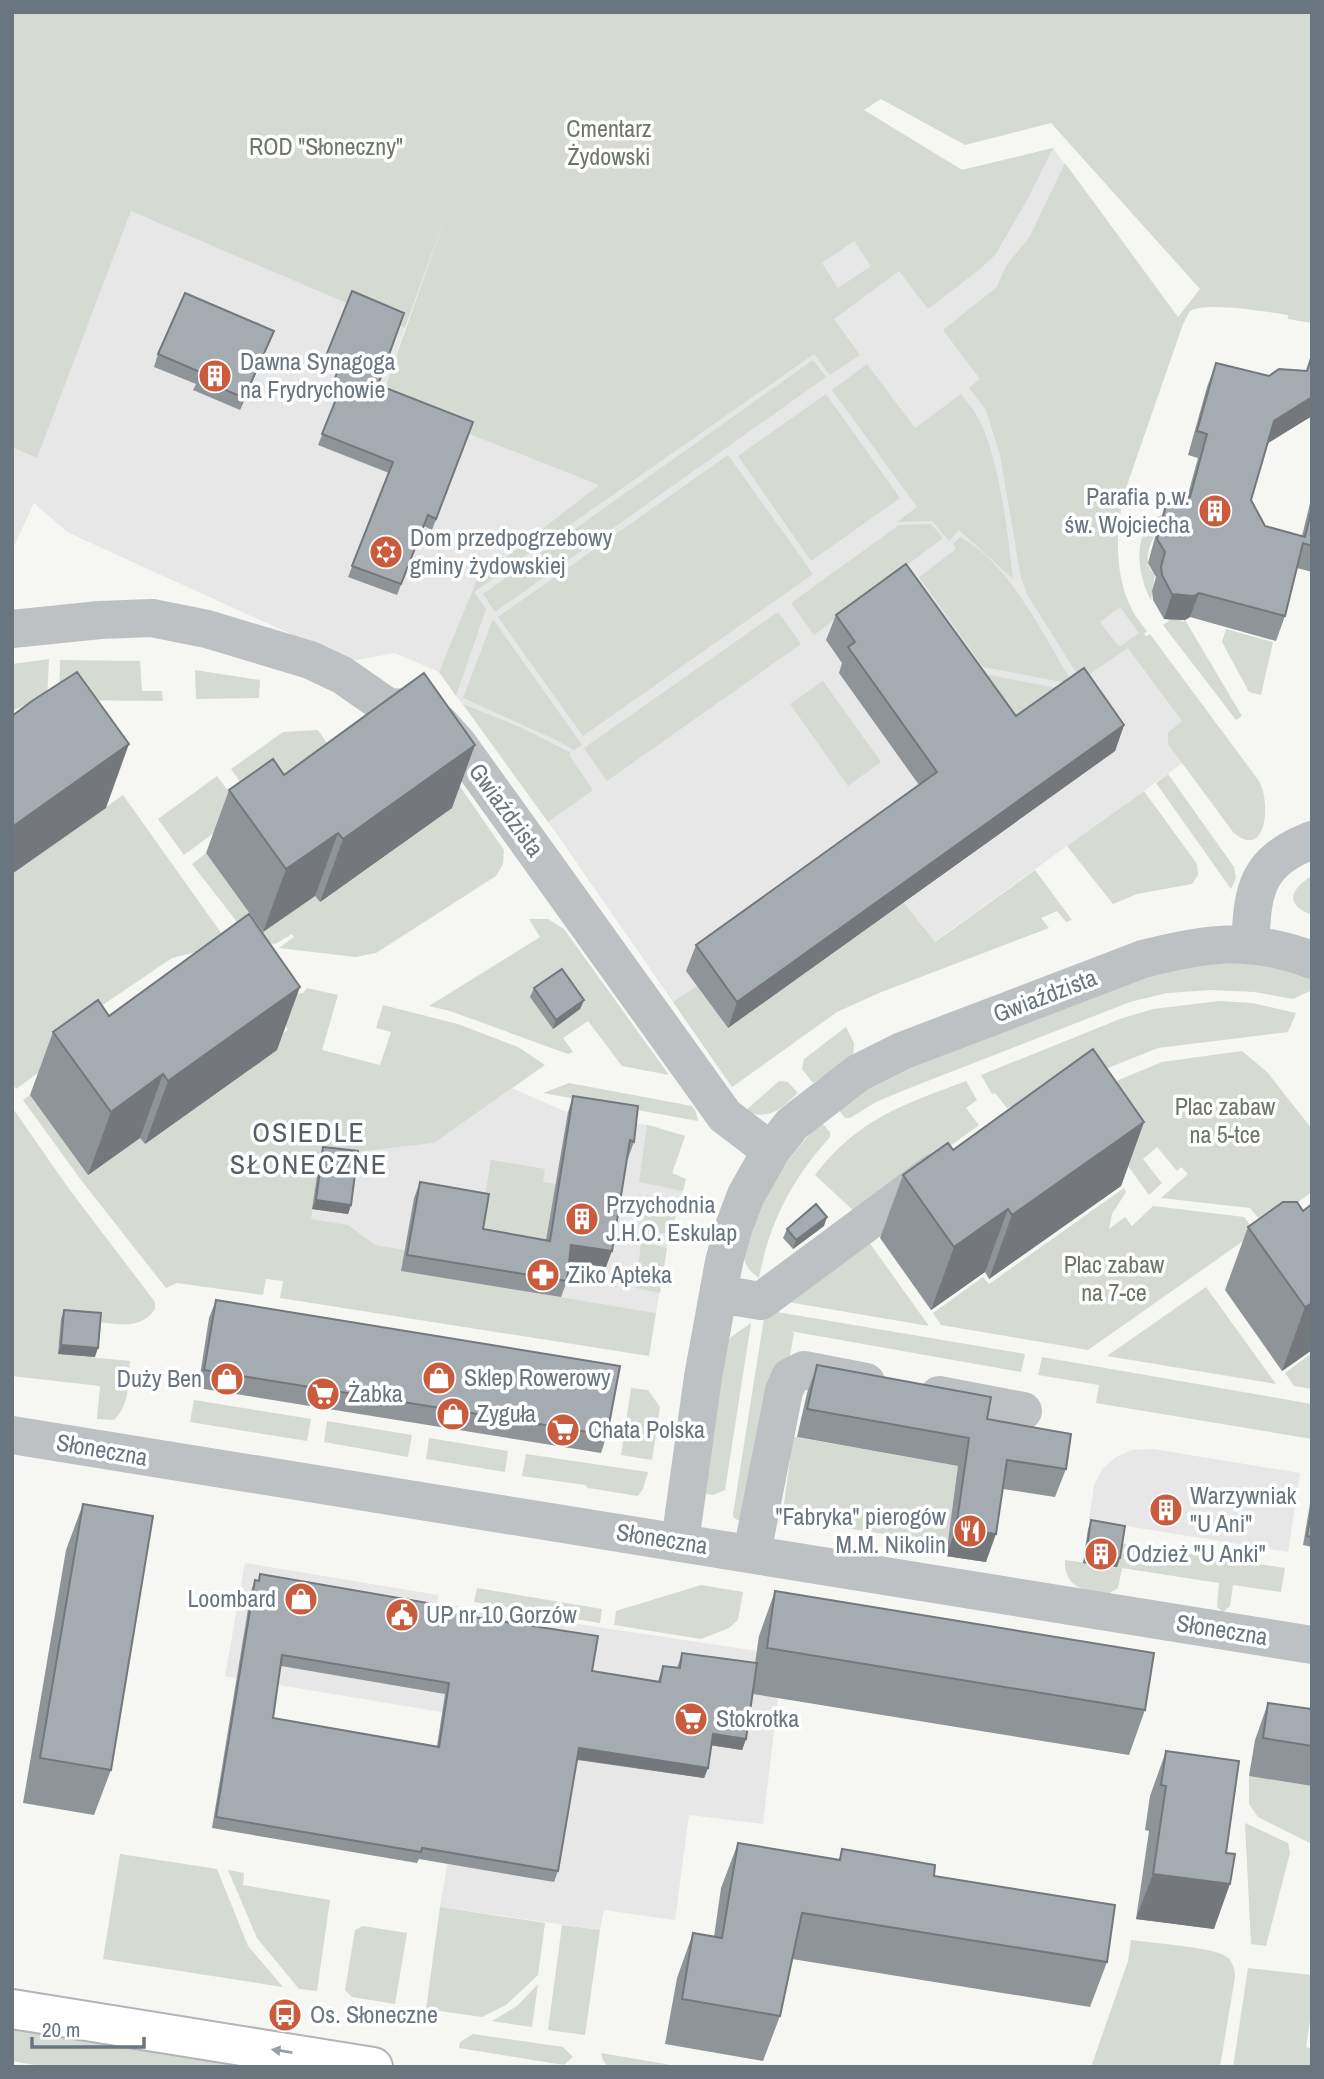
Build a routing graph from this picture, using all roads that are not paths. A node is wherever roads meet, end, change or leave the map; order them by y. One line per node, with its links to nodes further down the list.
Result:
1 (12, 629): 5 (street, Gwiaździsta)
2 (1312, 840): 3 (street)
3 (1251, 944): 4 (street, Gwiaździsta); 5 (street, Gwiaździsta)
4 (1312, 960)
5 (771, 1151): 7 (street, Gwiaździsta)
6 (958, 1155): 7 (street)
7 (718, 1294): 10 (street, Gwiaździsta)
8 (1023, 1411): 11 (street)
9 (12, 1435): 10 (street, Słoneczna)
10 (680, 1542): 11 (street, Słoneczna)
11 (752, 1553): 12 (street, Słoneczna)
12 (1312, 1645)
13 (12, 2008): 14 (main road, one-way to 13)
14 (373, 2067)

